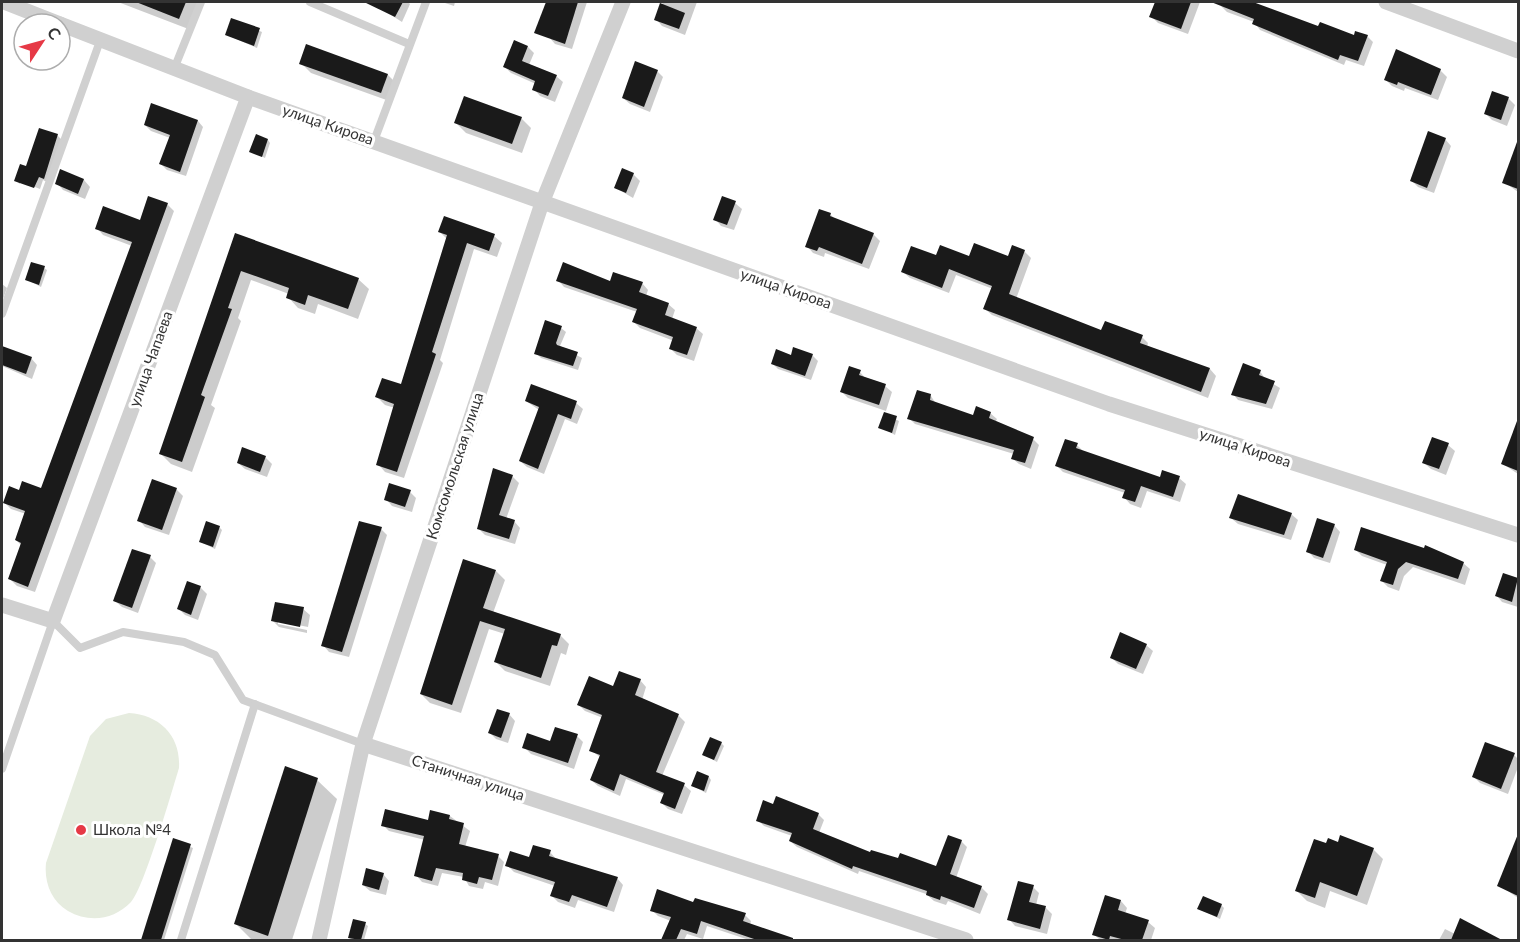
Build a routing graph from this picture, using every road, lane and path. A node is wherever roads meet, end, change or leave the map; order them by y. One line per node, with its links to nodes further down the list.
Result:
1 (4, 2): 7 (street, улица Кирова)
2 (201, 2): 12 (lane)
3 (310, 2): 10 (lane)
4 (426, 2): 10 (lane)
5 (623, 2): 15 (street, Комсомольская улица)
6 (1386, 2): 11 (street)
7 (29, 12)
8 (72, 29): 9 (street, улица Кирова)
9 (100, 40): 12 (street, улица Кирова); 16 (lane)
10 (409, 44): 14 (lane)
11 (1518, 51)
12 (174, 69): 13 (street, улица Кирова)
13 (248, 97): 14 (street, улица Кирова); 19 (street, улица Чапаева)
14 (374, 141): 15 (street, улица Кирова)
15 (542, 203): 17 (street, улица Кирова); 21 (street, Комсомольская улица)
16 (2, 314)
17 (1518, 535)
18 (2, 605): 19 (street, Станичная улица)
19 (53, 621): 20 (lane, Станичная улица); 22 (lane)
20 (255, 704): 21 (lane, Станичная улица); 23 (lane)
21 (363, 744): 24 (street, Комсомольская улица); 25 (street, Станичная улица)
22 (2, 769)
23 (181, 940)
24 (319, 940)
25 (966, 940)

